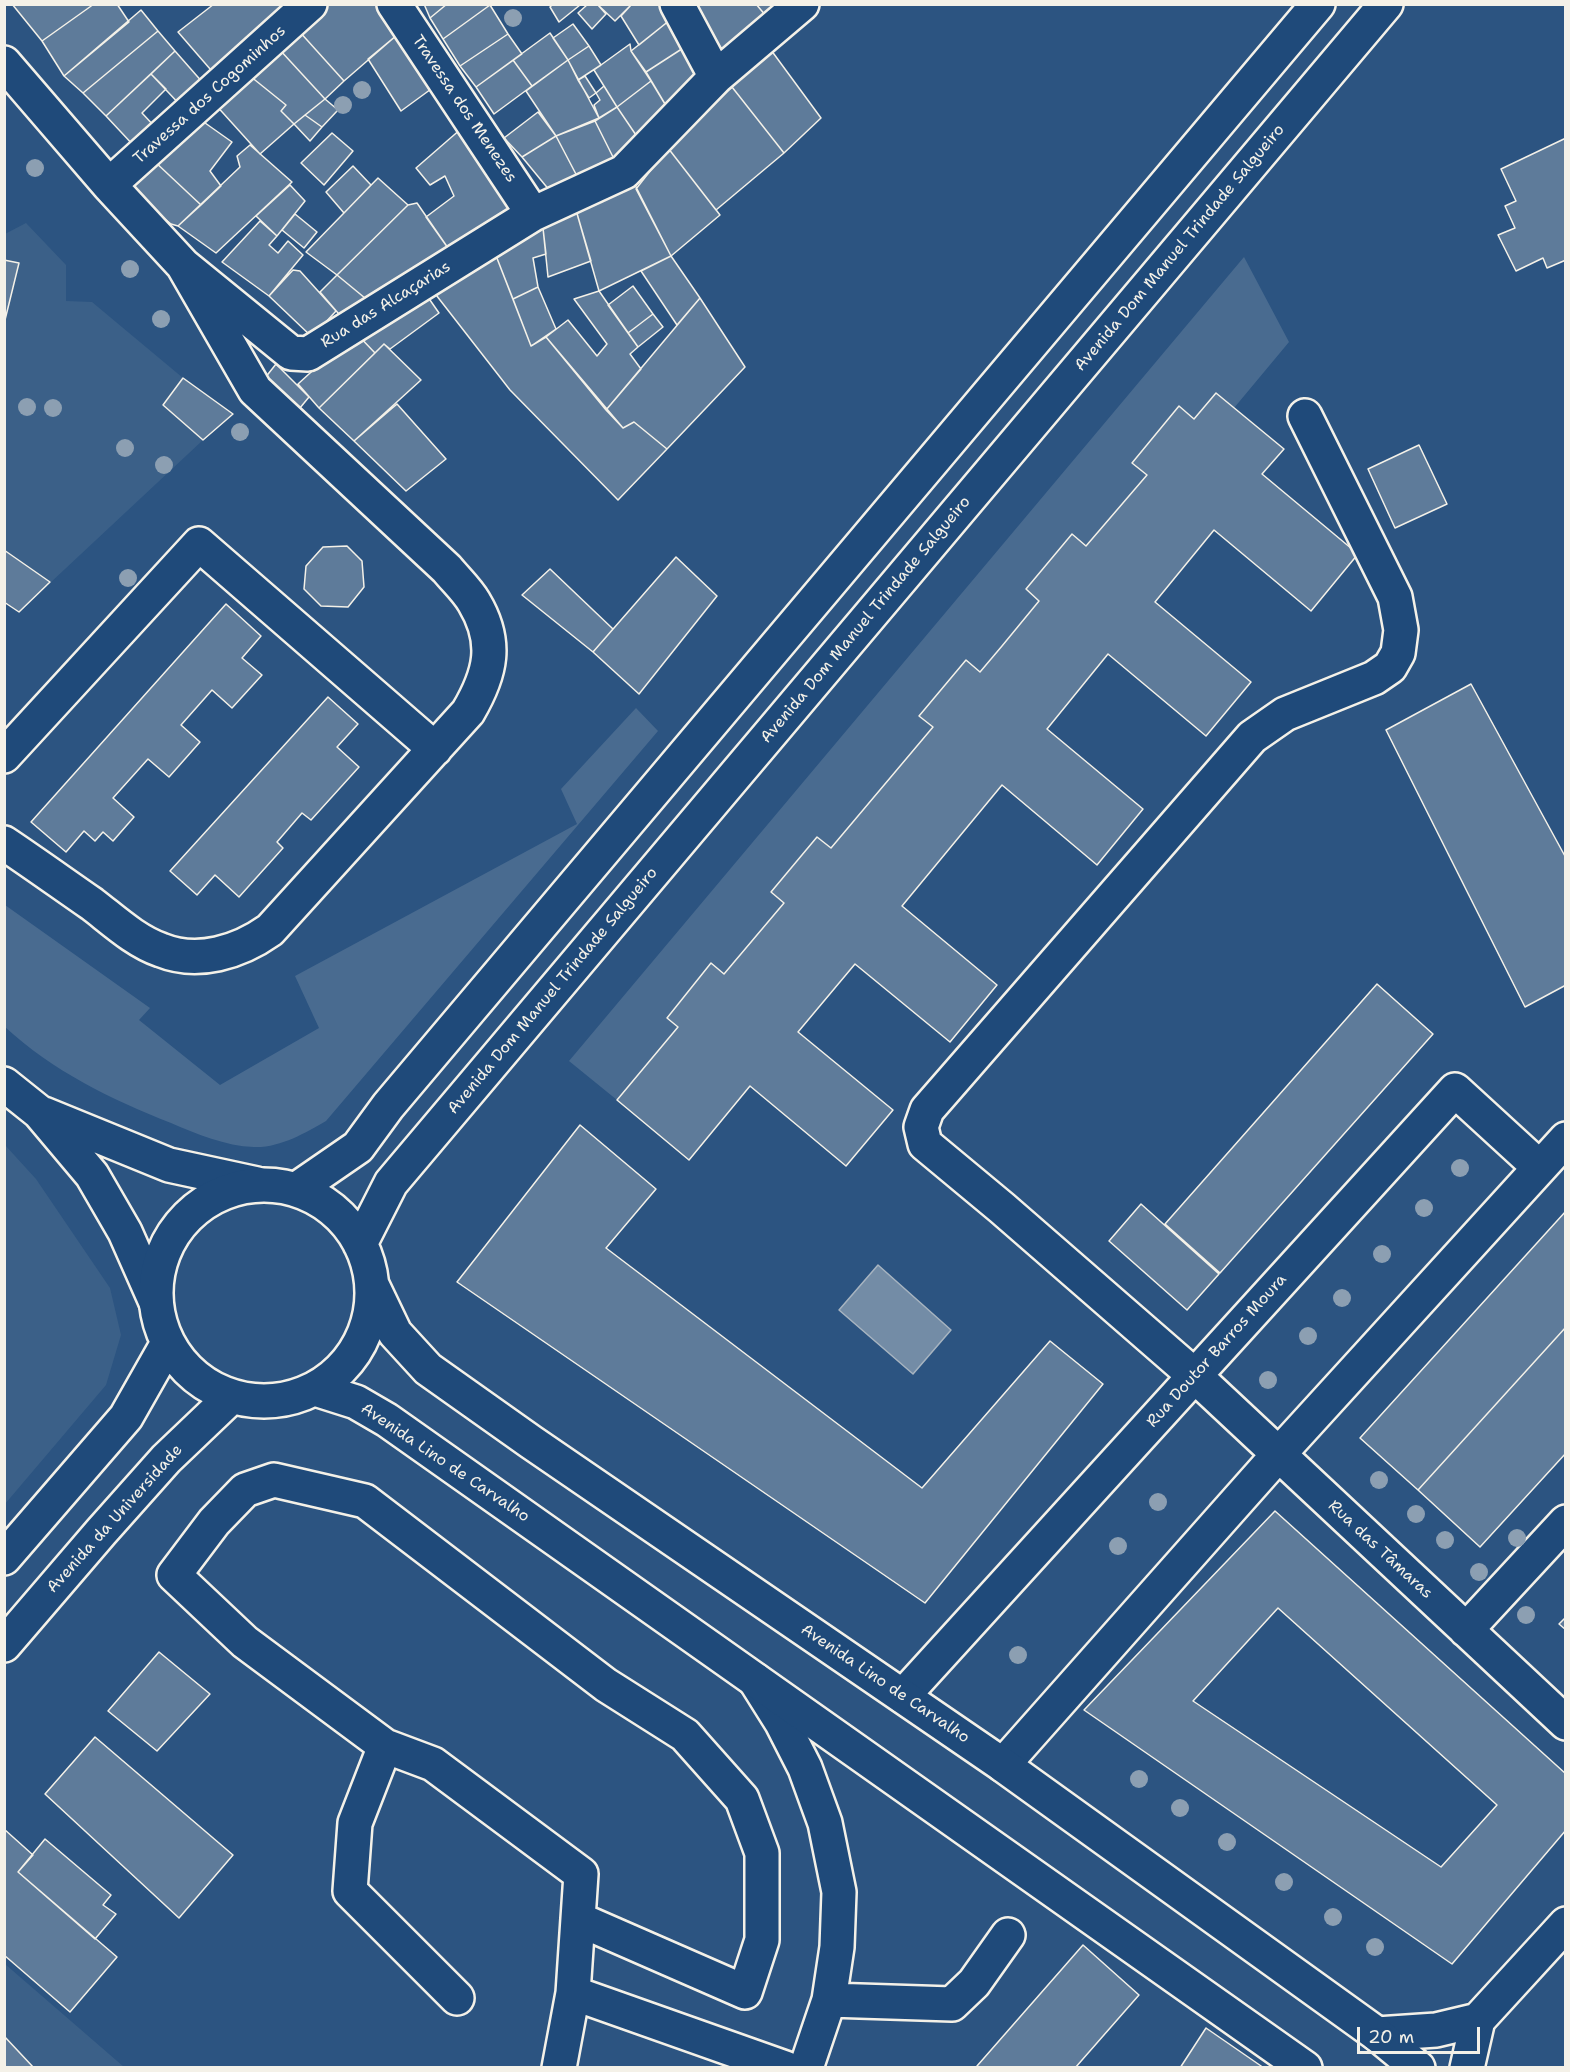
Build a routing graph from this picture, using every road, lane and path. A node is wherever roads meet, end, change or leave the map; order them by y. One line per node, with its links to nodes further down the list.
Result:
1 (310, 4): 9 (main road, Travessa dos Cogominhos)
2 (394, 4): 10 (main road, Travessa dos Menezes)
3 (677, 4): 8 (main road)
4 (802, 4): 8 (main road, Rua das Alcaçarias)
5 (1318, 4): 21 (main road)
6 (1386, 4): 22 (main road, Avenida Dom Manuel Trindade Salgueiro)
7 (4, 63): 9 (main road, Rua das Alcaçarias)
8 (716, 77): 10 (main road, Rua das Alcaçarias)
9 (109, 185): 11 (main road, Rua das Alcaçarias)
10 (533, 214): 11 (main road, Rua das Alcaçarias)
11 (183, 265): 13 (main road)
12 (1305, 416): 26 (main road, Rua das Tâmaras)
13 (435, 748): 14 (main road); 15 (main road)
14 (4, 756)
15 (4, 843)
16 (4, 1084): 17 (main road)
17 (39, 1112): 20 (main road); 24 (main road)
18 (1566, 1139): 19 (main road)
19 (1539, 1167): 26 (main road, Rua Doutor Barros Moura); 29 (main road)
20 (257, 1184): 21 (main road); 24 (main road)
21 (297, 1190): 22 (main road)
22 (360, 1244): 23 (main road)
23 (372, 1285): 27 (main road); 35 (main road, Avenida Lino de Carvalho)
24 (156, 1302): 25 (main road)
25 (168, 1343): 28 (main road); 31 (main road)
26 (1195, 1376): 29 (main road, Rua das Tâmaras); 35 (main road, Rua Doutor Barros Moura)
27 (315, 1389): 28 (main road); 34 (main road, Avenida Lino de Carvalho)
28 (231, 1397): 33 (main road, Avenida da Universidade)
29 (1278, 1455): 32 (main road, Rua das Tâmaras); 38 (main road)
30 (1566, 1522): 32 (main road)
31 (4, 1558)
32 (1466, 1630): 36 (main road, Rua das Tâmaras)
33 (4, 1646)
34 (755, 1680): 44 (main road); 47 (main road, Avenida Lino de Carvalho)
35 (903, 1696): 38 (main road, Avenida Lino de Carvalho)
36 (1566, 1722)
37 (385, 1746): 39 (main road); 39 (main road); 43 (main road)
38 (1003, 1765): 46 (main road, Avenida Lino de Carvalho)
39 (578, 1919): 42 (main road)
40 (1566, 1924): 45 (main road)
41 (1008, 1935): 44 (main road)
42 (573, 1993): 48 (main road); 49 (main road)
43 (457, 1998)
44 (829, 2000): 50 (main road)
45 (1478, 2020): 46 (main road); 52 (main road)
46 (1377, 2034): 51 (main road, Avenida Lino de Carvalho)
47 (1297, 2064)
48 (559, 2067)
49 (785, 2067)
50 (806, 2067)
51 (1418, 2067)
52 (1467, 2067)

